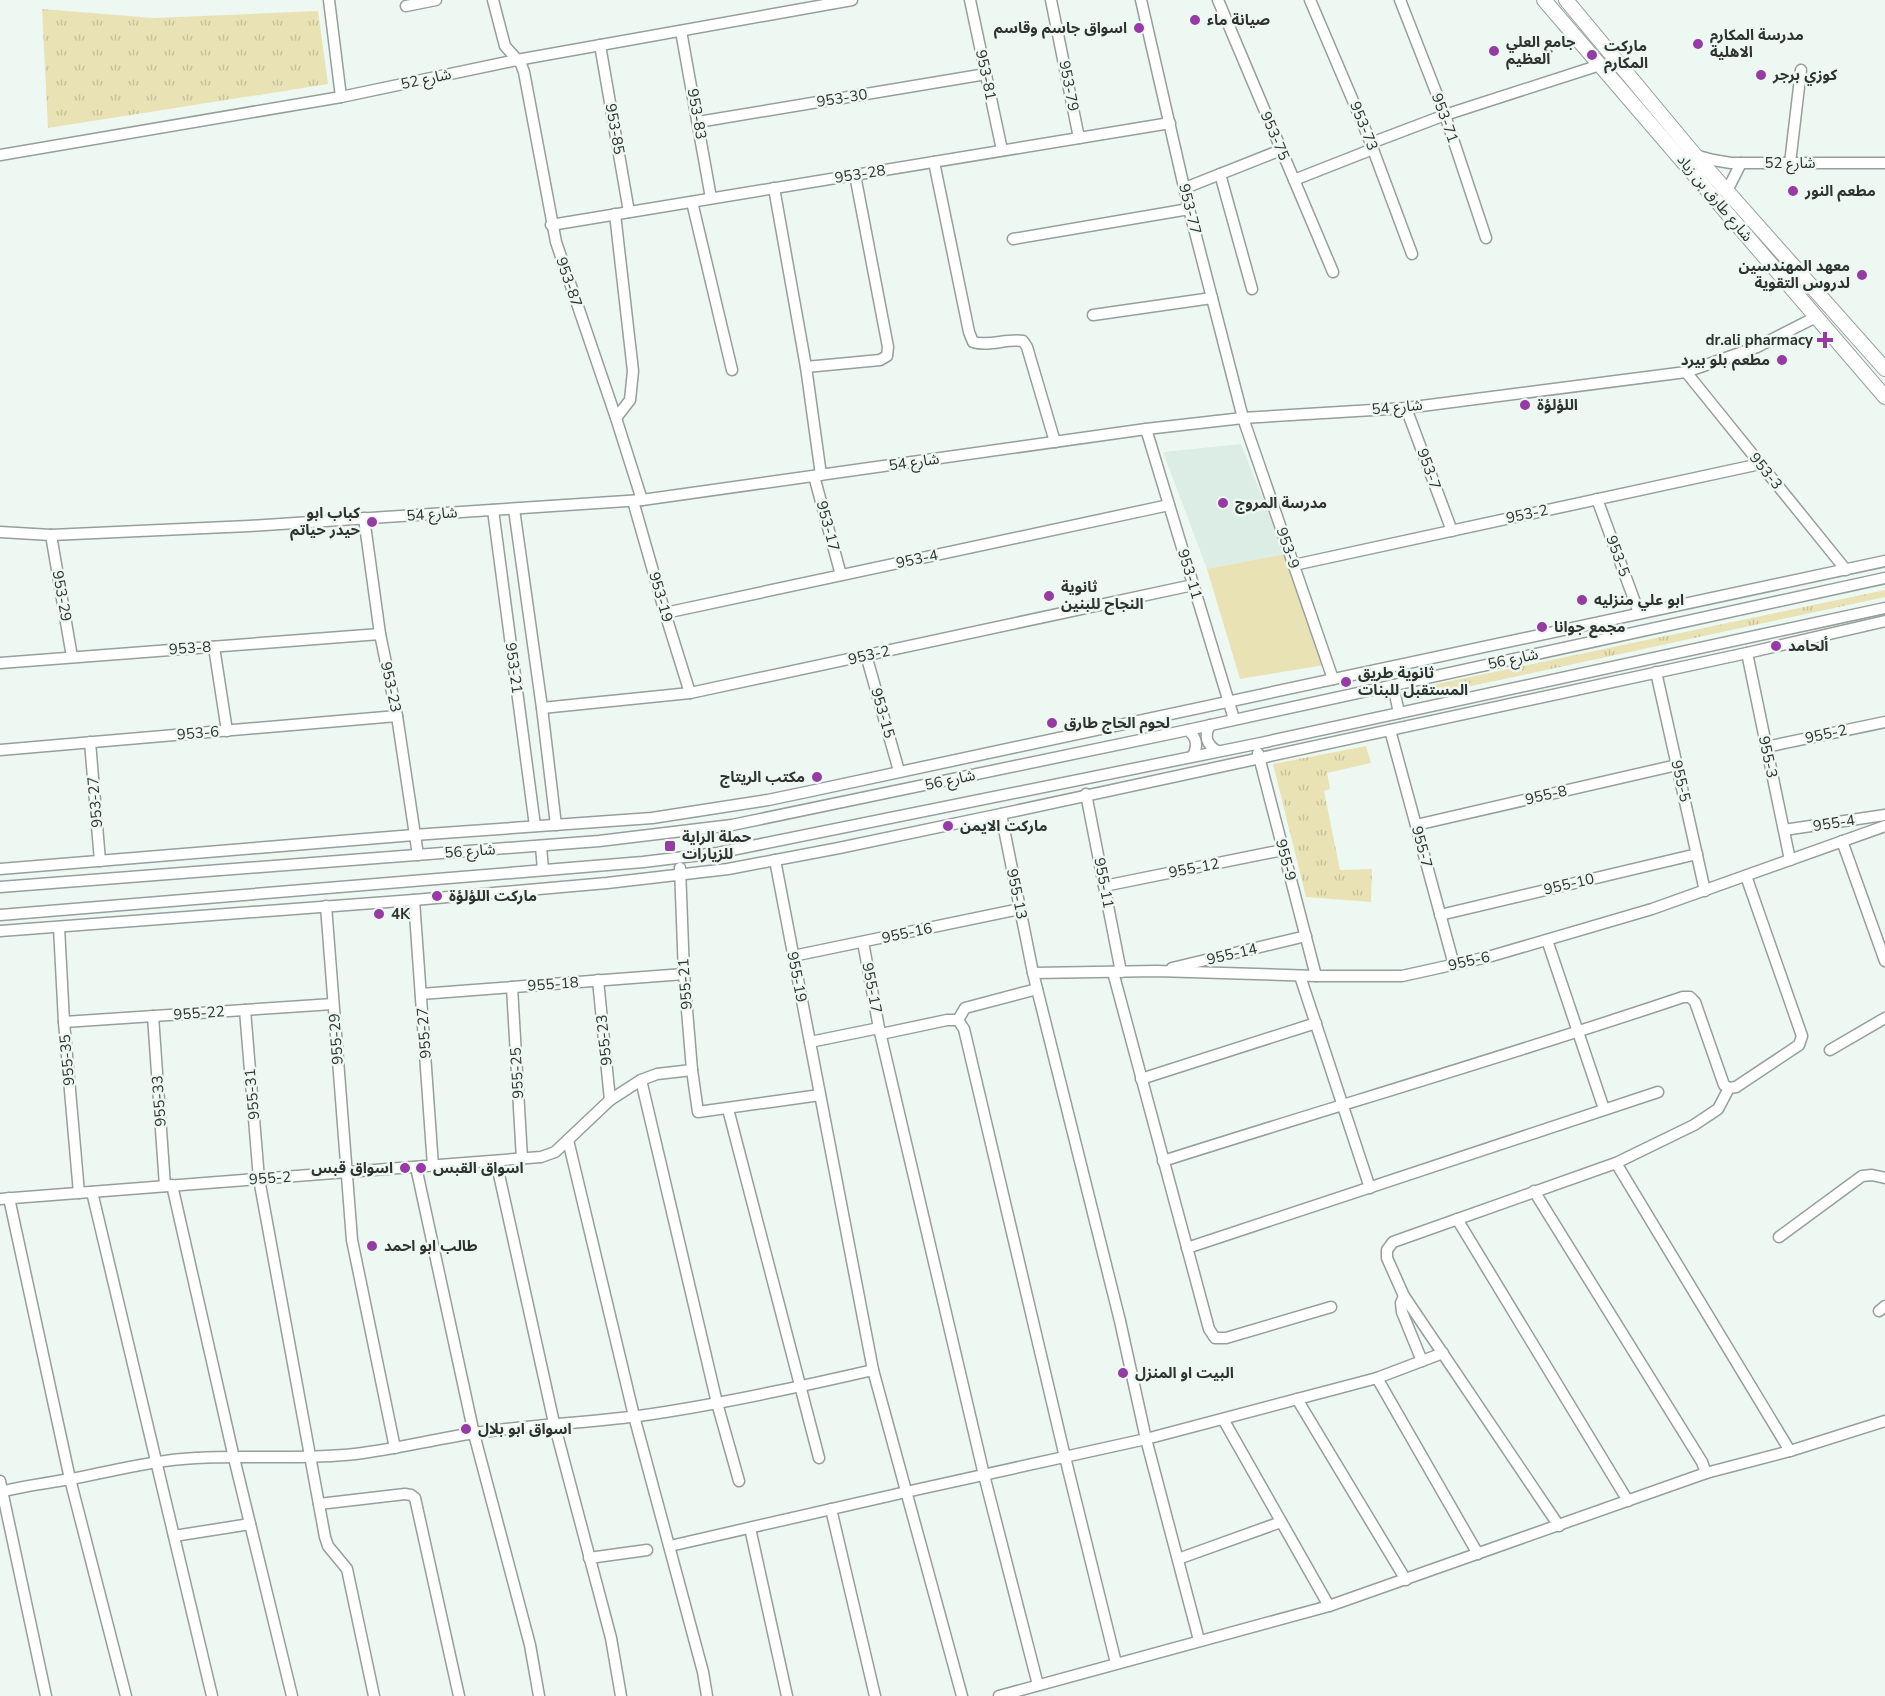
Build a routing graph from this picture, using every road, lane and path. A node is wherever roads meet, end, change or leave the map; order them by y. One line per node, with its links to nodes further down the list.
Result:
1 (329, 0): 20 (street)
2 (436, 0): 13 (street)
3 (493, 0): 16 (street, 953-87)
4 (852, 0): 14 (street, شارع 52)
5 (970, 0): 19 (street, 953-81)
6 (1051, 0): 24 (street, 953-79)
7 (1141, 0): 23 (street, 953-77)
8 (1218, 0): 27 (street, 953-75)
9 (1310, 0): 25 (street, 953-73)
10 (1400, 0): 21 (street, 953-71)
11 (1544, 0): 17 (main road, شارع طارق بن زياد)
12 (1566, 0): 29 (main road, شارع طارق بن زياد)
13 (406, 6)
14 (681, 31): 15 (street, شارع 52); 22 (street, 953-83)
15 (600, 45): 16 (street, شارع 52); 43 (street, 953-85)
16 (517, 60): 20 (street, شارع 52); 45 (street, 953-87)
17 (1600, 65): 21 (street); 53 (main road, شارع طارق بن زياد)
18 (1801, 70): 31 (street)
19 (986, 74): 22 (street, 953-30); 26 (street, 953-81)
20 (341, 97): 28 (street, شارع 52)
21 (1445, 115): 25 (street); 46 (street, 953-71)
22 (698, 122): 40 (street, 953-83)
23 (1170, 123): 24 (street, 953-28); 38 (street, 953-77)
24 (1079, 138): 26 (street, 953-28)
25 (1372, 146): 36 (street); 48 (street, 953-73)
26 (1002, 150): 30 (street, 953-28)
27 (1281, 150): 34 (street); 36 (street, 953-75)
28 (0, 155)
29 (1695, 155): 33 (street, شارع 52); 39 (main road, شارع طارق بن زياد)
30 (934, 162): 35 (street, 953-28); 63 (street)
31 (1790, 163): 32 (street, شارع 52); 33 (street, شارع 52)
32 (1885, 163)
33 (1741, 164): 39 (street)
34 (1220, 174): 38 (street); 50 (street)
35 (855, 175): 37 (street, 953-28); 54 (street)
36 (1294, 180): 49 (street, 953-75)
37 (774, 188): 40 (street, 953-28); 54 (street, 953-17)
38 (1185, 188): 42 (street, 953-77)
39 (1727, 191): 55 (main road, شارع طارق بن زياد)
40 (711, 198): 41 (street, 953-28)
41 (693, 201): 43 (street, 953-28); 56 (street)
42 (1190, 209): 47 (street); 51 (street, 953-77)
43 (629, 212): 44 (street, 953-28)
44 (615, 214): 45 (street, 953-28); 60 (street)
45 (551, 225): 60 (street, 953-87)
46 (1486, 238)
47 (1013, 239)
48 (1412, 255)
49 (1334, 272)
50 (1252, 289)
51 (1212, 298): 52 (street); 61 (street, 953-77)
52 (1094, 315)
53 (1816, 317): 57 (street, شارع 54); 58 (main road, شارع طارق بن زياد)
54 (806, 367): 65 (street, 953-17)
55 (1885, 369)
56 (732, 370)
57 (1686, 372): 59 (street, شارع 54); 64 (street, 953-3)
58 (1885, 397)
59 (1406, 408): 61 (street, شارع 54); 72 (street, 953-7)
60 (616, 418): 67 (street, 953-87)
61 (1243, 418): 62 (street, شارع 54); 76 (street, 953-9)
62 (1146, 429): 63 (street, شارع 54); 68 (street, 953-11)
63 (1056, 442): 65 (street, شارع 54)
64 (1760, 464): 66 (street, 953-2); 77 (street, 953-3)
65 (818, 476): 67 (street, شارع 54); 78 (street, 953-17)
66 (1597, 499): 72 (street, 953-2); 84 (street, 953-5)
67 (638, 500): 69 (street, شارع 54); 83 (street, 953-19)
68 (1169, 505): 78 (street, 953-4); 80 (street, 953-11)
69 (514, 509): 70 (street, شارع 54); 98 (street, 953-21)
70 (493, 510): 71 (street, شارع 54); 121 (street, 953-21)
71 (364, 519): 74 (street, شارع 54); 87 (street, 953-23)
72 (1452, 531): 76 (street, 953-2)
73 (0, 532): 74 (street, شارع 54)
74 (51, 536): 91 (street, 953-29)
75 (1885, 561): 77 (street)
76 (1294, 566): 94 (street, 953-9)
77 (1846, 570): 81 (street)
78 (841, 576): 83 (street, 953-4)
79 (1885, 578): 85 (street, شارع 56)
80 (1193, 585): 90 (street, 953-2); 97 (street, 953-11)
81 (1742, 592): 84 (street); 85 (street)
82 (1885, 608): 99 (street, شارع 56)
83 (665, 613): 96 (street, 953-19)
84 (1639, 614): 94 (street)
85 (1717, 615): 95 (street, شارع 56)
86 (1885, 621): 89 (street)
87 (380, 634): 88 (street, 953-8); 100 (street, 953-23)
88 (214, 647): 91 (street, 953-8); 106 (street)
89 (1747, 653): 93 (street); 109 (street, 955-3)
90 (866, 656): 96 (street, 953-2); 115 (street, 953-15)
91 (72, 657): 92 (street, 953-8)
92 (0, 663)
93 (1656, 672): 105 (street); 114 (street, 955-5)
94 (1333, 678): 97 (street)
95 (1393, 685): 99 (street); 101 (street, شارع 56)
96 (690, 693): 98 (street, 953-2)
97 (1228, 701): 101 (street, 953-11); 115 (street)
98 (542, 708): 119 (street, 953-21)
99 (1399, 713): 108 (street, شارع 56)
100 (397, 716): 106 (street, 953-6); 124 (street, 953-23)
101 (1234, 719): 103 (street, شارع 56)
102 (1885, 722): 109 (street, 955-2)
103 (1210, 725): 104 (street, شارع 56); 111 (street)
104 (1188, 729): 112 (street); 126 (street, شارع 56)
105 (1390, 730): 113 (street); 120 (street, 955-7)
106 (228, 731): 107 (street, 953-6)
107 (90, 742): 110 (street, 953-6); 133 (street, 953-27)
108 (1256, 744): 111 (street, شارع 56); 113 (street, 955-9)
109 (1766, 747): 123 (street, 955-3)
110 (0, 750)
111 (1217, 751): 112 (street, شارع 56)
112 (1193, 756): 130 (street, شارع 56)
113 (1260, 758): 116 (street); 127 (street, 955-9)
114 (1677, 765): 120 (street, 955-8); 128 (street, 955-5)
115 (899, 771): 119 (street)
116 (1086, 794): 117 (street); 138 (street, 955-11)
117 (1000, 814): 131 (street); 143 (street, 955-13)
118 (1885, 815): 123 (street, 955-4)
119 (556, 825): 121 (street)
120 (1416, 825): 145 (street, 955-7)
121 (535, 826): 124 (street)
122 (1885, 826): 125 (street, 955-6)
123 (1784, 830): 132 (street, 955-3)
124 (414, 835): 129 (street, 953-23); 133 (street)
125 (1842, 841): 132 (street, 955-6); 152 (street)
126 (541, 846): 129 (street, شارع 56); 135 (street)
127 (1283, 850): 138 (street, 955-12); 148 (street, 955-9)
128 (1697, 854): 140 (street, 955-5); 145 (street, 955-10)
129 (418, 855): 139 (street, شارع 56)
130 (678, 858): 135 (street, شارع 56); 136 (street, 955-21)
131 (774, 860): 136 (street); 151 (street, 955-19)
132 (1790, 860): 137 (street, 955-6)
133 (100, 861): 134 (street)
134 (0, 869)
135 (543, 870): 144 (street, شارع 56)
136 (680, 874): 141 (street); 157 (street, 955-21)
137 (1746, 876): 140 (street, 955-6); 178 (street)
138 (1104, 886): 155 (street, 955-11)
139 (0, 887)
140 (1705, 891): 149 (street, 955-6)
141 (414, 900): 142 (street); 163 (street, 955-27)
142 (326, 906): 146 (street); 164 (street, 955-29)
143 (1020, 909): 150 (street, 955-16); 156 (street, 955-13)
144 (0, 915)
145 (1440, 915): 153 (street, 955-7)
146 (59, 927): 147 (street); 169 (street, 955-35)
147 (0, 931)
148 (1306, 936): 154 (street, 955-14); 159 (street, 955-9)
149 (1547, 940): 153 (street, 955-6); 172 (street)
150 (863, 942): 151 (street, 955-16); 171 (street, 955-17)
151 (793, 956): 173 (street, 955-19)
152 (1885, 961)
153 (1454, 965): 159 (street, 955-6)
154 (1157, 971): 155 (street, 955-6); 158 (street, 955-6)
155 (1117, 972): 156 (street, 955-6); 176 (street, 955-11)
156 (1033, 973): 162 (street, 955-13)
157 (684, 974): 160 (street, 955-18); 175 (street, 955-21)
158 (1300, 976): 159 (street, 955-6); 170 (street)
159 (1316, 976)
160 (598, 980): 161 (street, 955-18); 181 (street, 955-23)
161 (512, 987): 163 (street, 955-18); 186 (street, 955-25)
162 (1037, 989): 168 (street); 218 (street, 955-13)
163 (421, 994): 190 (street, 955-27)
164 (333, 1004): 165 (street, 955-22); 192 (street, 955-29)
165 (245, 1010): 166 (street, 955-22); 194 (street, 955-31)
166 (153, 1016): 169 (street, 955-22); 195 (street, 955-33)
167 (1885, 1018): 174 (street)
168 (958, 1020): 171 (street); 222 (street)
169 (64, 1022): 199 (street, 955-35)
170 (1316, 1023): 176 (street); 182 (street)
171 (880, 1031): 173 (street); 227 (street, 955-17)
172 (1578, 1033): 178 (street); 182 (street); 184 (street)
173 (810, 1042): 180 (street, 955-19)
174 (1830, 1050)
175 (692, 1070): 177 (street, 955-2); 183 (street, 955-21)
176 (1141, 1079): 188 (street, 955-11)
177 (641, 1080): 181 (street, 955-2); 212 (street)
178 (1729, 1088): 189 (street)
179 (1658, 1092): 184 (street)
180 (820, 1095): 183 (street); 208 (street, 955-19)
181 (610, 1100): 185 (street, 955-2)
182 (1342, 1104): 188 (street); 196 (street)
183 (728, 1109): 210 (street)
184 (1604, 1109): 196 (street)
185 (568, 1140): 186 (street, 955-2); 213 (street)
186 (522, 1159): 187 (street, 955-2)
187 (496, 1161): 190 (street, 955-2); 216 (street)
188 (1163, 1161): 203 (street, 955-11)
189 (1616, 1163): 197 (street); 220 (street)
190 (433, 1166): 191 (street, 955-2)
191 (416, 1167): 192 (street, 955-2); 217 (street)
192 (346, 1172): 194 (street, 955-2); 219 (street, 955-29)
193 (1885, 1178): 202 (street)
194 (259, 1179): 195 (street, 955-2); 221 (street, 955-31)
195 (168, 1186): 198 (street, 955-2); 223 (street, 955-33)
196 (1370, 1188): 203 (street)
197 (1534, 1191): 201 (street); 226 (street)
198 (92, 1192): 199 (street, 955-2); 225 (street)
199 (79, 1193): 200 (street, 955-2)
200 (4, 1199): 228 (street)
201 (1457, 1219): 204 (street); 232 (street)
202 (1779, 1237)
203 (1187, 1248): 205 (street, 955-11)
204 (1404, 1296): 206 (street); 207 (street)
205 (1331, 1307)
206 (1443, 1353): 207 (street); 237 (street)
207 (1422, 1361): 209 (street)
208 (873, 1370): 210 (street); 231 (street, 955-19)
209 (1377, 1378): 211 (street); 242 (street)
210 (799, 1387): 212 (street); 224 (street)
211 (1297, 1399): 214 (street); 245 (street)
212 (717, 1403): 213 (street); 229 (street)
213 (634, 1416): 216 (street); 240 (street)
214 (1223, 1419): 218 (street); 235 (street)
215 (1885, 1420): 220 (street)
216 (554, 1423): 217 (street); 243 (street)
217 (474, 1434): 219 (street); 256 (street)
218 (1146, 1439): 222 (street); 244 (street, 955-13)
219 (395, 1448): 221 (street)
220 (1790, 1451): 226 (street)
221 (311, 1457): 223 (street); 233 (street, 955-31)
222 (1065, 1457): 227 (street); 248 (street)
223 (234, 1458): 225 (street); 236 (street, 955-33)
224 (819, 1458)
225 (156, 1462): 228 (street); 239 (street)
226 (1706, 1473): 232 (street)
227 (984, 1475): 231 (street); 249 (street, 955-17)
228 (70, 1479): 230 (street); 251 (street)
229 (739, 1481)
230 (1, 1488): 250 (street)
231 (906, 1492): 234 (street); 261 (street, 955-19)
232 (1628, 1501): 237 (street)
233 (319, 1504): 254 (street, 955-31); 255 (street)
234 (831, 1509): 238 (street); 260 (street)
235 (1281, 1522): 244 (street); 246 (street)
236 (250, 1524): 239 (street); 253 (street, 955-33)
237 (1559, 1526): 242 (street)
238 (750, 1528): 240 (street); 259 (street)
239 (174, 1536): 252 (street)
240 (670, 1546): 258 (street)
241 (647, 1550): 243 (street)
242 (1478, 1554): 245 (street)
243 (589, 1558): 257 (street)
244 (1178, 1559): 247 (street, 955-13)
245 (1406, 1580): 246 (street)
246 (1329, 1606): 247 (street)
247 (1199, 1640): 248 (street)
248 (1116, 1663): 249 (street)
249 (1038, 1685): 262 (street)
250 (46, 1696)
251 (126, 1696)
252 (212, 1696)
253 (292, 1696)
254 (374, 1696)
255 (459, 1696)
256 (539, 1696)
257 (621, 1696)
258 (707, 1696)
259 (787, 1696)
260 (875, 1696)
261 (962, 1696)
262 (999, 1696)

